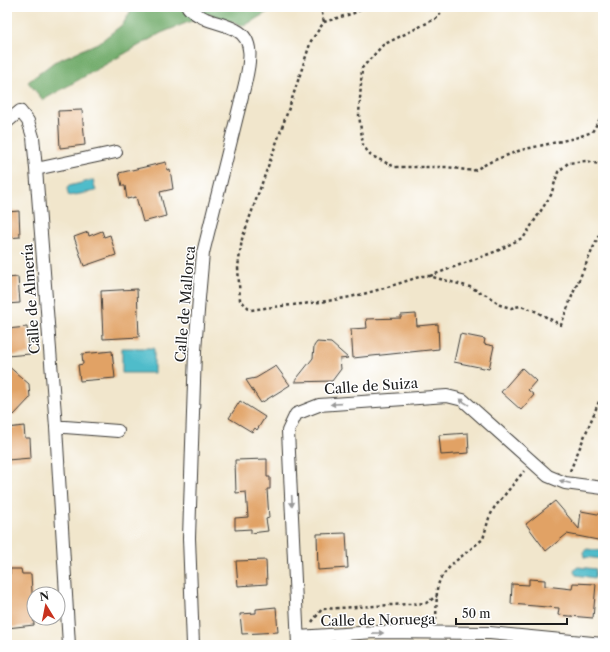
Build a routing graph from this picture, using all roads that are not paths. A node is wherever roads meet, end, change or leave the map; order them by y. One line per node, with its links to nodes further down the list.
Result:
1 (188, 7): 11 (street, Calle de Mallorca)
2 (7, 122): 4 (street, Calle de Almería)
3 (116, 152): 4 (street)
4 (36, 168): 5 (street, Calle de Almería)
5 (56, 427): 6 (street); 10 (street, Calle de Almería)
6 (118, 431)
7 (603, 488): 8 (street, Calle de Suiza, one-way to 8)
8 (298, 641): 9 (street, Calle de Noruega, one-way to 9)
9 (603, 644)
10 (69, 645)
11 (193, 645)

